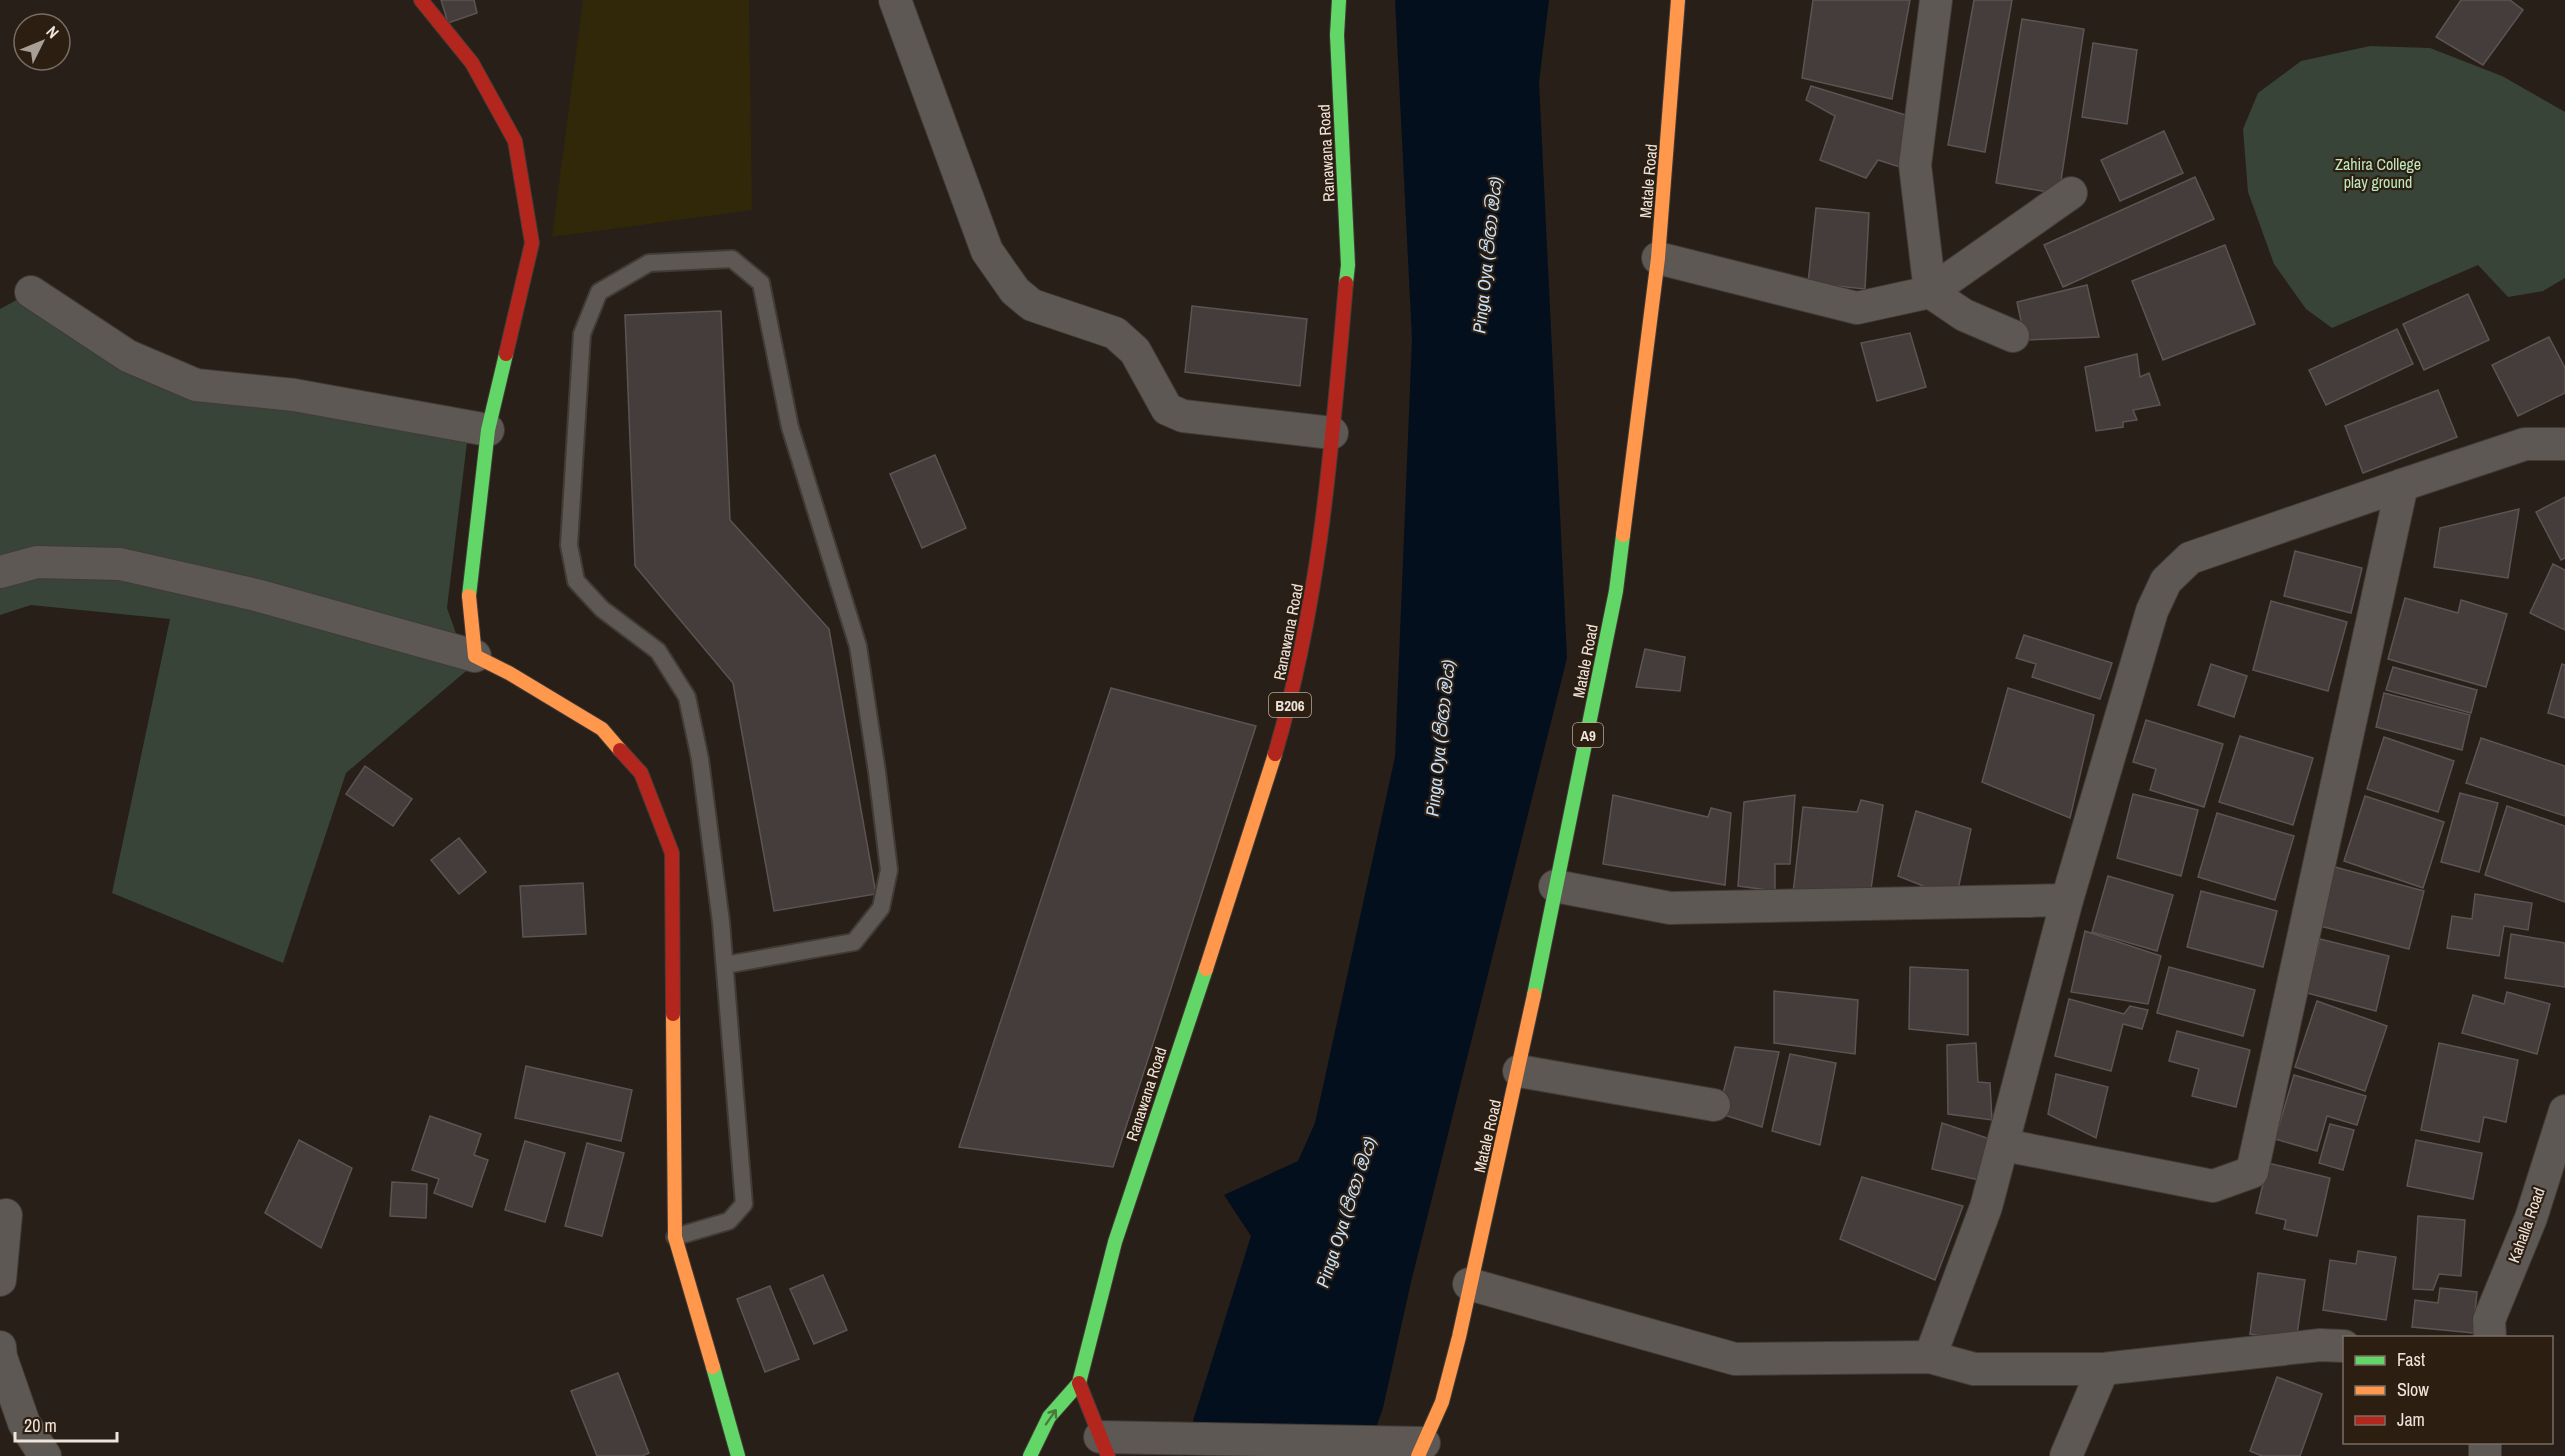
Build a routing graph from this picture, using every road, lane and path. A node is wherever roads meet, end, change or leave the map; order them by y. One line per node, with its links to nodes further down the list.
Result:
1 (421, 0): 11 (main road)
2 (895, 0): 12 (street)
3 (1339, 0): 12 (main road, Ranawana Road / B206)
4 (1678, 0): 7 (main road, Matale Road / A9)
5 (1936, 0): 9 (street)
6 (2071, 193): 9 (street)
7 (1658, 258): 9 (street); 17 (main road, Matale Road / A9)
8 (31, 292): 11 (street)
9 (1930, 292): 10 (street)
10 (2013, 336)
11 (488, 430): 16 (main road)
12 (1332, 433): 33 (main road, Ranawana Road / B206)
13 (2565, 444): 14 (street)
14 (2402, 485): 18 (street); 23 (street)
15 (0, 572): 16 (street)
16 (475, 656): 25 (main road)
17 (1555, 886): 18 (street); 20 (main road, Matale Road / A9)
18 (2067, 900): 23 (street)
19 (725, 965): 19 (lane); 25 (lane)
20 (1520, 1071): 21 (street); 27 (main road, Matale Road / A9)
21 (1714, 1105)
22 (2565, 1111): 28 (street, Kahalla Road)
23 (2004, 1145): 31 (street)
24 (6, 1215): 26 (street)
25 (675, 1237): 37 (main road)
26 (0, 1280)
27 (1469, 1284): 31 (street); 35 (main road, Matale Road / A9)
28 (2490, 1336)
29 (2343, 1346): 32 (street)
30 (0, 1347): 36 (street)
31 (1930, 1358): 32 (street)
32 (2103, 1369): 39 (street)
33 (1079, 1383): 34 (main road); 38 (main road, B206, one-way to 33)
34 (1104, 1447): 35 (street)
35 (1413, 1452)
36 (45, 1456)
37 (738, 1456)
38 (1030, 1456)
39 (2066, 1456)

